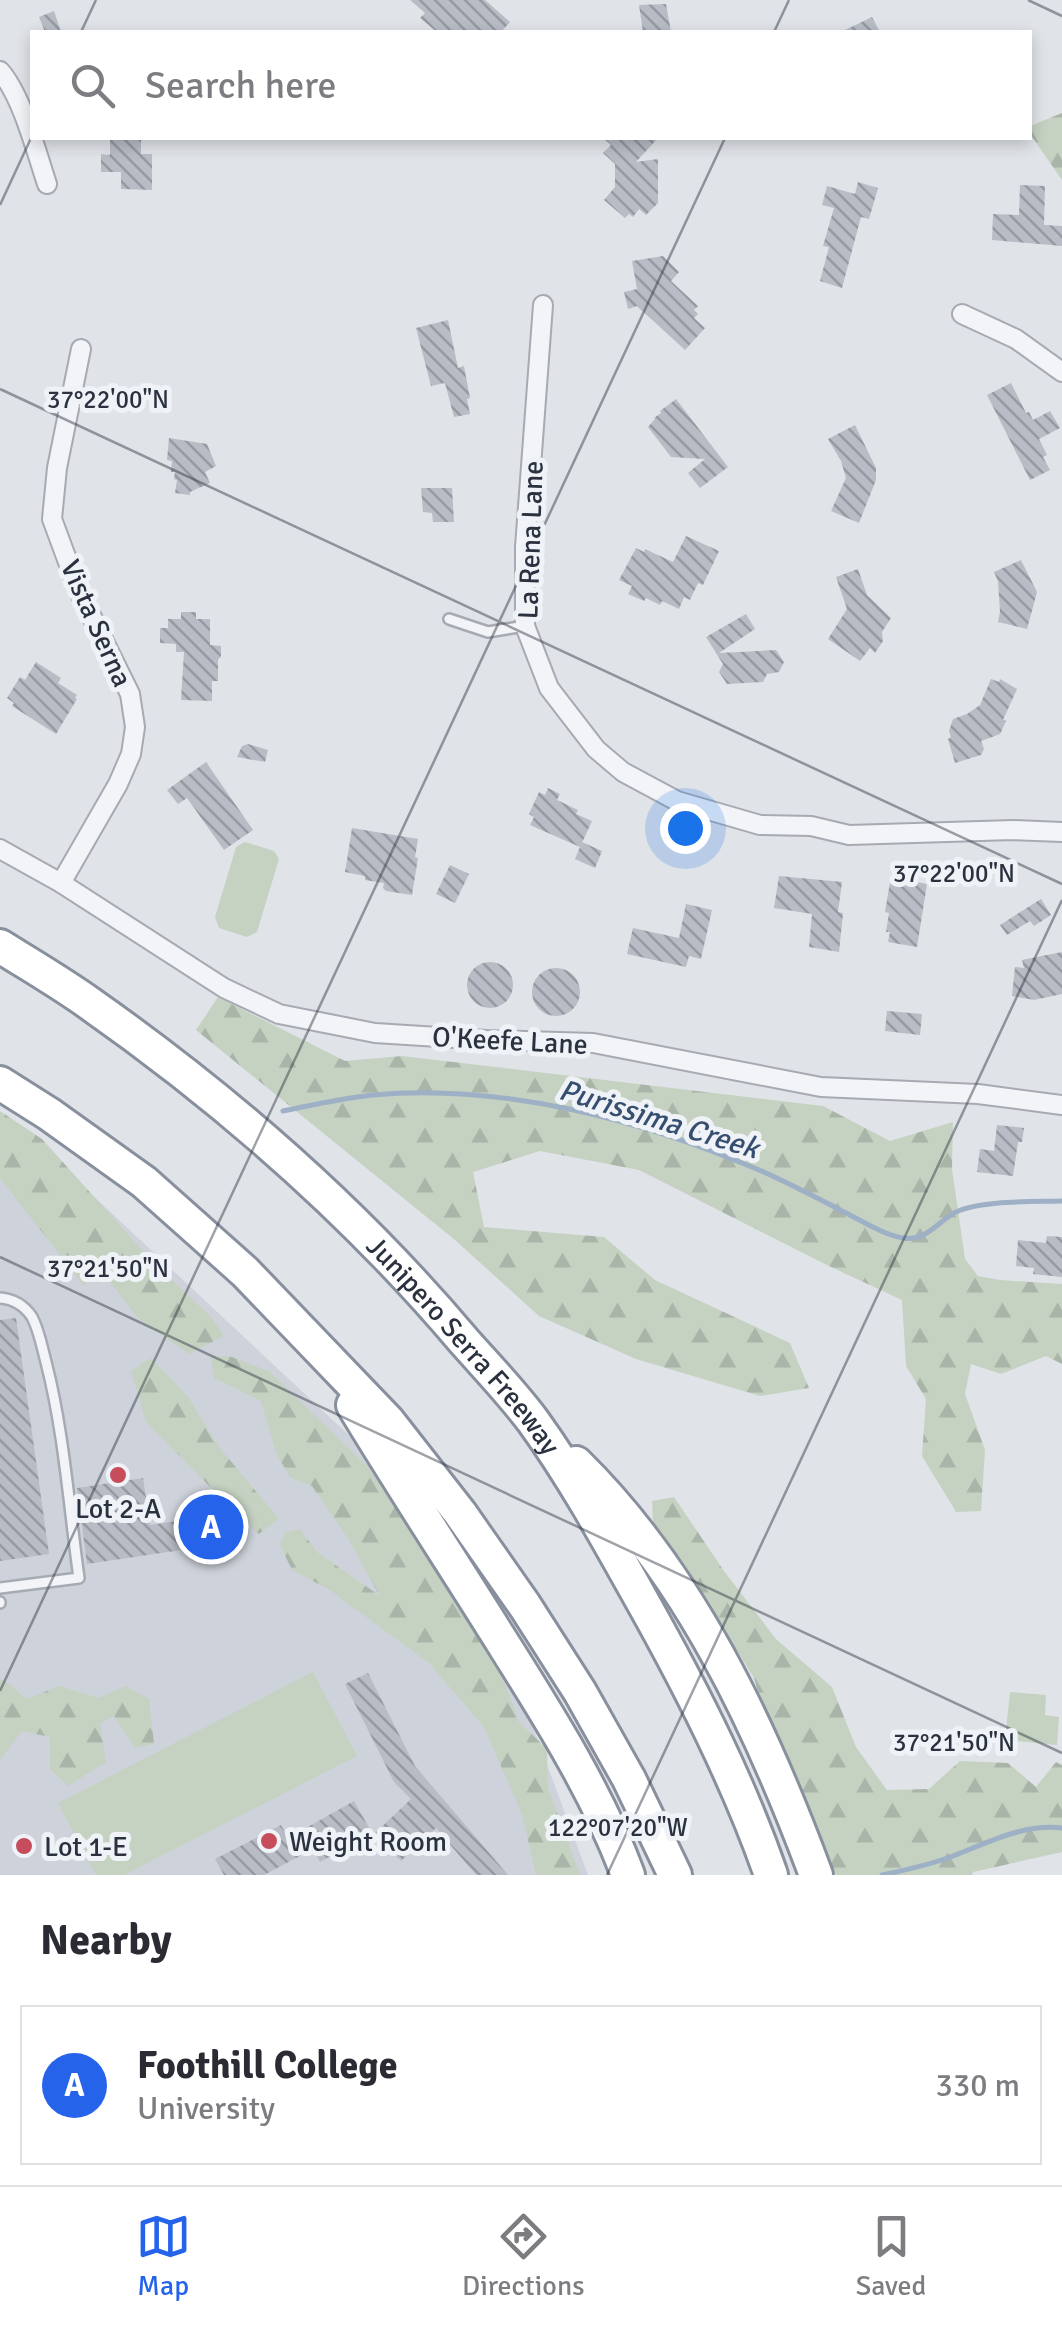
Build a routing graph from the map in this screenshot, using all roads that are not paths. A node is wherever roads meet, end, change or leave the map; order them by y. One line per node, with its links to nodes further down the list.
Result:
1 (0, 71): 2 (street)
2 (30, 133)
3 (33, 140): 4 (street)
4 (46, 184)
5 (543, 305): 10 (street, La Rena Lane)
6 (962, 314): 8 (street)
7 (82, 349): 13 (street, Vista Serna)
8 (1062, 372)
9 (448, 619): 10 (lane)
10 (525, 626): 11 (street, La Rena Lane)
11 (1062, 832)
12 (0, 849): 13 (street, O'Keefe Lane)
13 (62, 883): 16 (street, O'Keefe Lane)
14 (0, 946): 19 (highway, Junipero Serra Freeway)
15 (0, 1082): 18 (highway)
16 (1062, 1106)
17 (0, 1298): 20 (lane)
18 (325, 1353): 22 (highway); 23 (highway)
19 (530, 1418): 21 (highway); 24 (highway, Junipero Serra Freeway)
20 (0, 1588)
21 (772, 1763): 25 (highway); 26 (highway)
22 (628, 1875)
23 (675, 1875)
24 (772, 1875)
25 (816, 1875)
26 (829, 1875)

